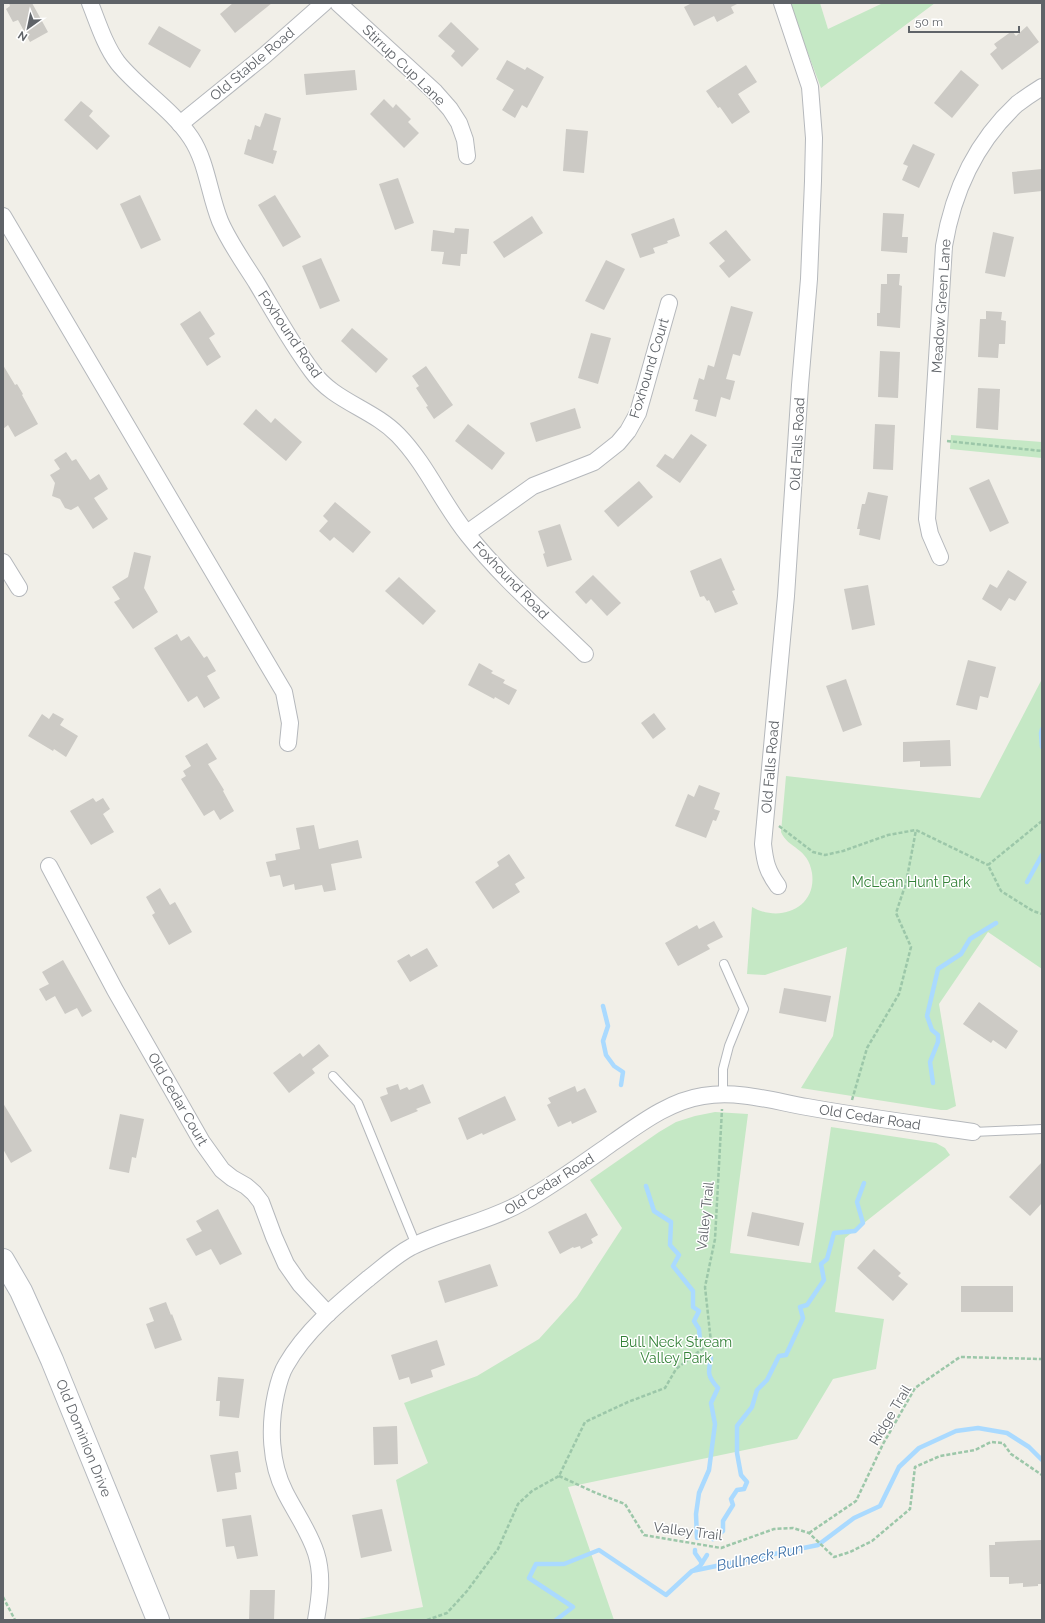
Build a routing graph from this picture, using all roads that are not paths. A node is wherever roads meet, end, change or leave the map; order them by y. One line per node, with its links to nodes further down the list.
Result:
1 (90, 3): 6 (street, Foxhound Road)
2 (324, 3): 6 (street, Old Stable Road)
3 (338, 3): 7 (street, Stirrup Cup Lane)
4 (782, 3): 17 (street, Old Falls Road)
5 (1042, 86): 11 (street, Meadow Green Lane)
6 (180, 124): 10 (street, Foxhound Road)
7 (467, 156)
8 (3, 216): 15 (street)
9 (669, 303): 10 (street, Foxhound Court)
10 (467, 534): 14 (street, Foxhound Road)
11 (940, 557)
12 (3, 562): 13 (street)
13 (19, 588)
14 (585, 654)
15 (288, 743)
16 (49, 866): 25 (street, Old Cedar Court)
17 (778, 886)
18 (724, 964): 20 (lane)
19 (333, 1076): 23 (lane)
20 (723, 1095): 22 (street, Old Cedar Road); 23 (street, Old Cedar Road)
21 (1042, 1129): 22 (lane, Old Cedar Road)
22 (973, 1132)
23 (416, 1245): 25 (street, Old Cedar Road)
24 (3, 1260): 26 (main road, Old Dominion Drive)
25 (328, 1314): 27 (street, Old Cedar Road)
26 (158, 1620)
27 (316, 1620)

